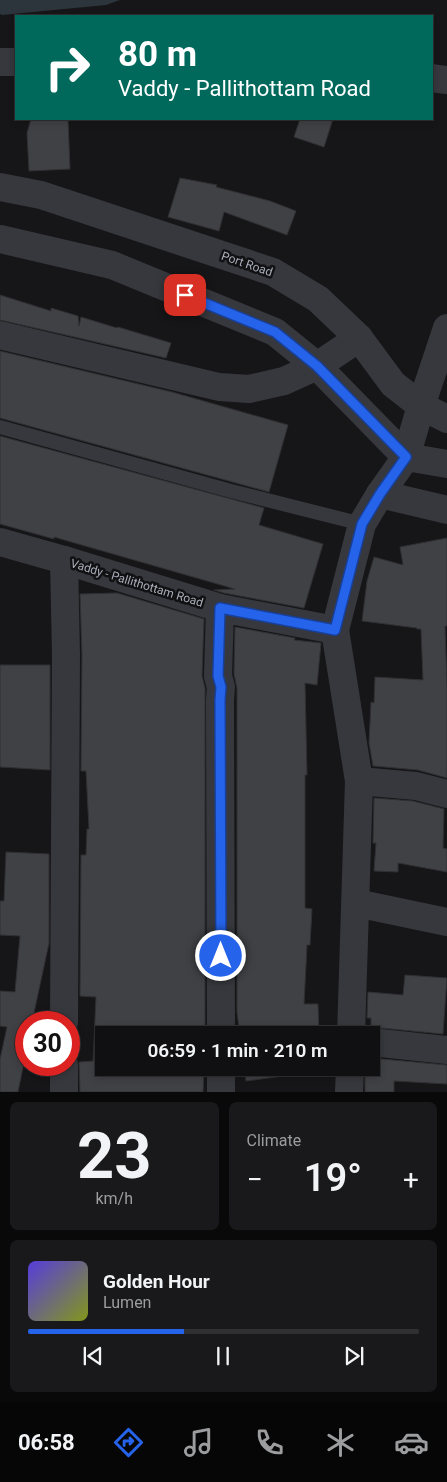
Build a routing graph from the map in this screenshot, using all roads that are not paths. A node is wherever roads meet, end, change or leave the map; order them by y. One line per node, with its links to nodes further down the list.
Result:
1 (0, 62): 2 (street)
2 (15, 62)
3 (433, 78): 4 (street)
4 (447, 80)
5 (0, 188): 9 (street, Port Road)
6 (0, 239): 10 (street)
7 (447, 328): 11 (street)
8 (0, 335): 10 (street)
9 (359, 338): 10 (street); 11 (street, Port Road)
10 (317, 366): 14 (street)
11 (421, 406): 12 (street, Port Road); 14 (street)
12 (447, 419)
13 (0, 427): 18 (lane)
14 (406, 457): 15 (street); 16 (street)
15 (447, 464)
16 (380, 494): 17 (street); 18 (street)
17 (447, 510)
18 (362, 524): 22 (street)
19 (0, 542): 20 (street, Vaddy - Pallithottam Road)
20 (64, 560): 21 (street, Vaddy - Pallithottam Road); 27 (street)
21 (220, 608): 22 (street, Vaddy - Pallithottam Road); 28 (street)
22 (335, 630): 23 (street)
23 (359, 781): 24 (street); 25 (street)
24 (447, 794)
25 (356, 902): 26 (street); 29 (street)
26 (447, 922)
27 (64, 1011)
28 (221, 1026)
29 (351, 1026)
30 (380, 1043): 31 (street)
31 (447, 1050)
32 (64, 1076): 35 (street)
33 (221, 1076): 36 (street)
34 (350, 1076): 37 (street)
35 (64, 1092)
36 (222, 1092)
37 (349, 1092)

